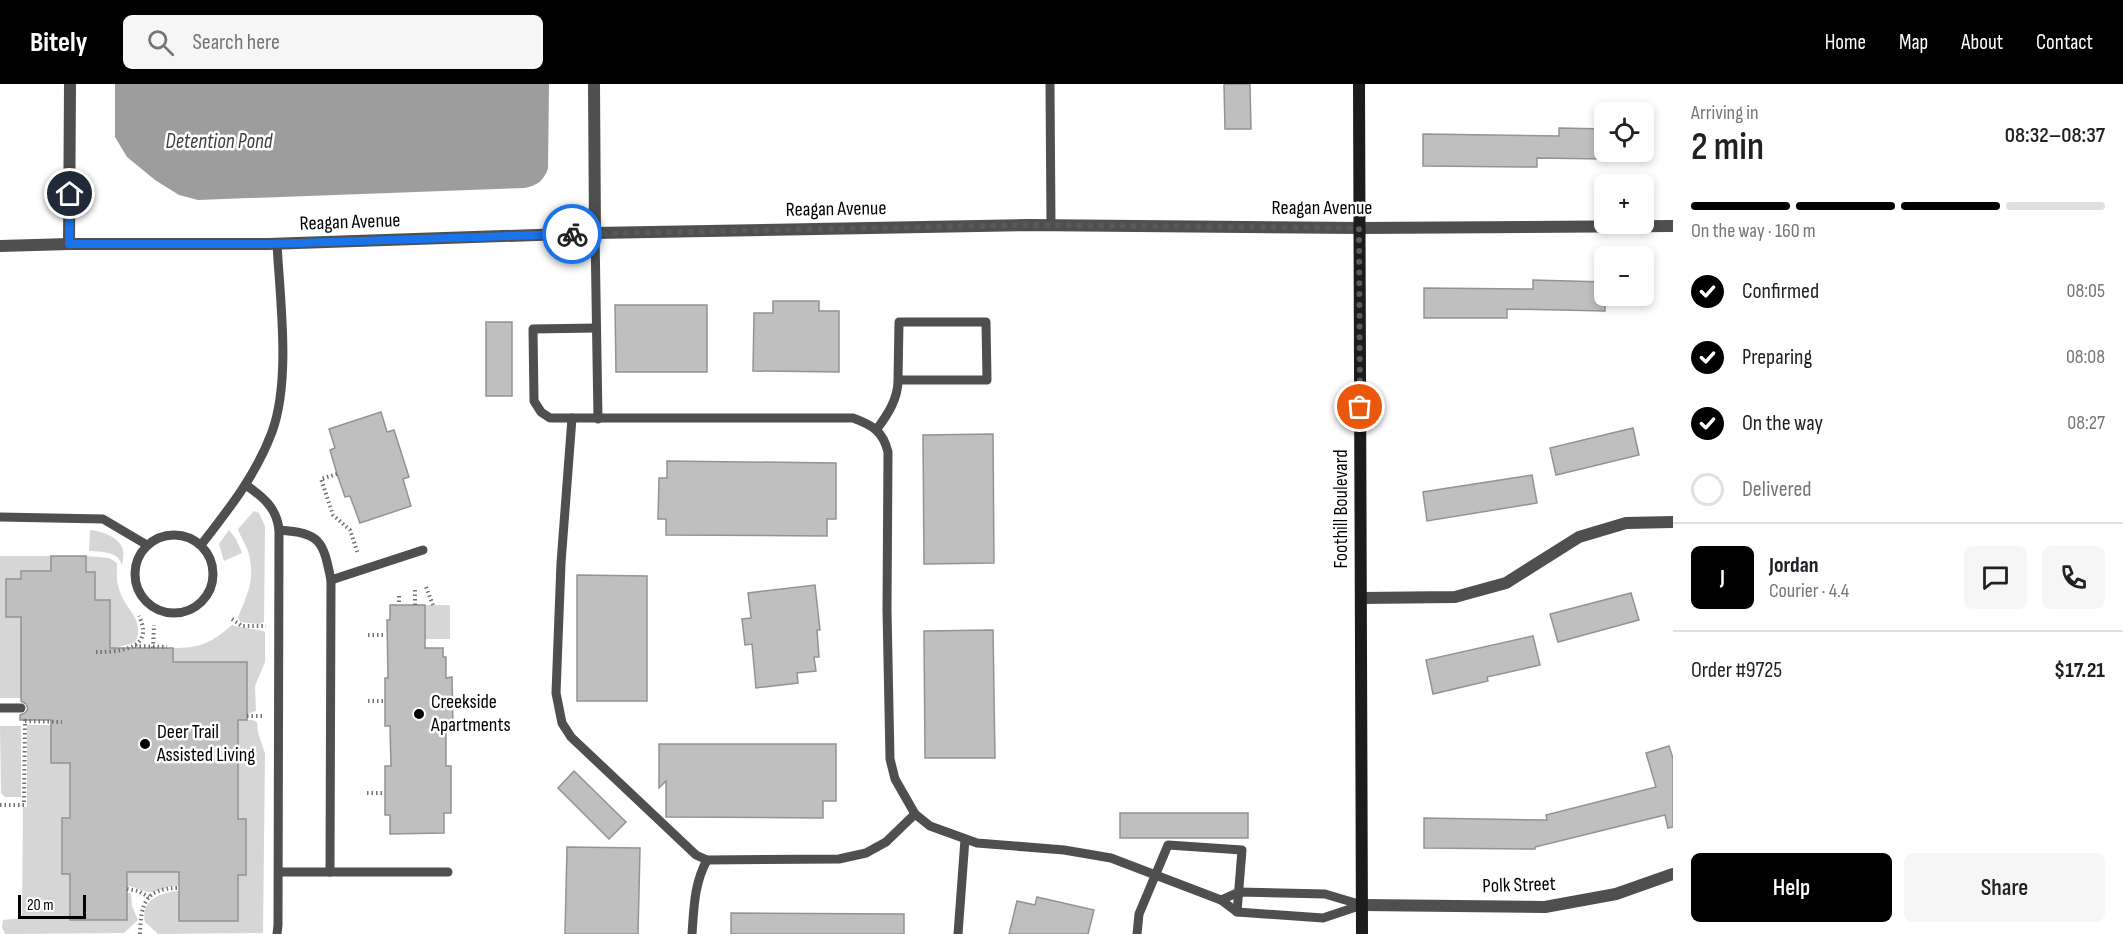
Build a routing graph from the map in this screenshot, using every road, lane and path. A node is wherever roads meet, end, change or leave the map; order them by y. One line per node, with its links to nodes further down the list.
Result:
1 (70, 84): 9 (street)
2 (594, 84): 8 (street)
3 (1050, 84): 5 (lane)
4 (1359, 84): 7 (main road, Foothill Boulevard)
5 (1051, 225): 7 (street, Reagan Avenue); 8 (street, Reagan Avenue)
6 (1673, 226): 7 (street, Reagan Avenue)
7 (1359, 228): 30 (main road, Foothill Boulevard)
8 (595, 233): 10 (street, Reagan Avenue); 12 (lane)
9 (69, 244): 10 (street, Reagan Avenue); 11 (street, Reagan Avenue)
10 (277, 244): 18 (lane)
11 (0, 246)
12 (596, 328): 14 (lane); 15 (lane)
13 (898, 380): 13 (lane); 16 (lane)
14 (572, 418): 15 (lane); 54 (lane)
15 (598, 419): 16 (lane)
16 (878, 429): 52 (lane)
17 (338, 474): 25 (path)
18 (246, 485): 21 (lane); 23 (lane)
19 (0, 517): 22 (lane)
20 (1673, 522): 30 (street)
21 (279, 530): 26 (lane); 55 (lane)
22 (147, 545): 23 (lane); 23 (lane)
23 (201, 545)
24 (423, 550): 26 (lane)
25 (358, 554)
26 (331, 580): 56 (lane)
27 (426, 587): 33 (path)
28 (415, 590): 32 (path)
29 (399, 596): 31 (path)
30 (1361, 598): 65 (main road, Foothill Boulevard)
31 (399, 605)
32 (415, 605)
33 (433, 605)
34 (139, 616): 40 (path)
35 (232, 619): 37 (path)
36 (154, 625): 41 (path)
37 (266, 627)
38 (368, 635): 39 (path)
39 (384, 635)
40 (134, 646): 41 (path); 43 (path)
41 (153, 647): 42 (path)
42 (167, 647)
43 (96, 652)
44 (368, 701): 45 (path)
45 (385, 701)
46 (0, 708): 47 (lane)
47 (21, 708)
48 (62, 722): 51 (path)
49 (368, 793): 50 (path)
50 (385, 793)
51 (0, 805)
52 (915, 814): 53 (lane); 54 (lane)
53 (965, 839): 58 (lane); 70 (lane)
54 (707, 860): 69 (lane)
55 (279, 872): 56 (lane); 68 (lane)
56 (330, 872): 57 (lane)
57 (448, 872)
58 (1155, 874): 62 (lane); 64 (lane); 71 (lane)
59 (1673, 874): 65 (street, Polk Street)
60 (179, 888): 63 (path)
61 (127, 889): 63 (path)
62 (1239, 892): 64 (lane); 65 (lane); 66 (lane)
63 (149, 897): 67 (path)
64 (1221, 900): 66 (lane)
65 (1362, 905): 66 (lane); 72 (main road, Foothill Boulevard)
66 (1237, 912)
67 (140, 934)
68 (277, 934)
69 (692, 934)
70 (958, 934)
71 (1137, 934)
72 (1362, 934)

